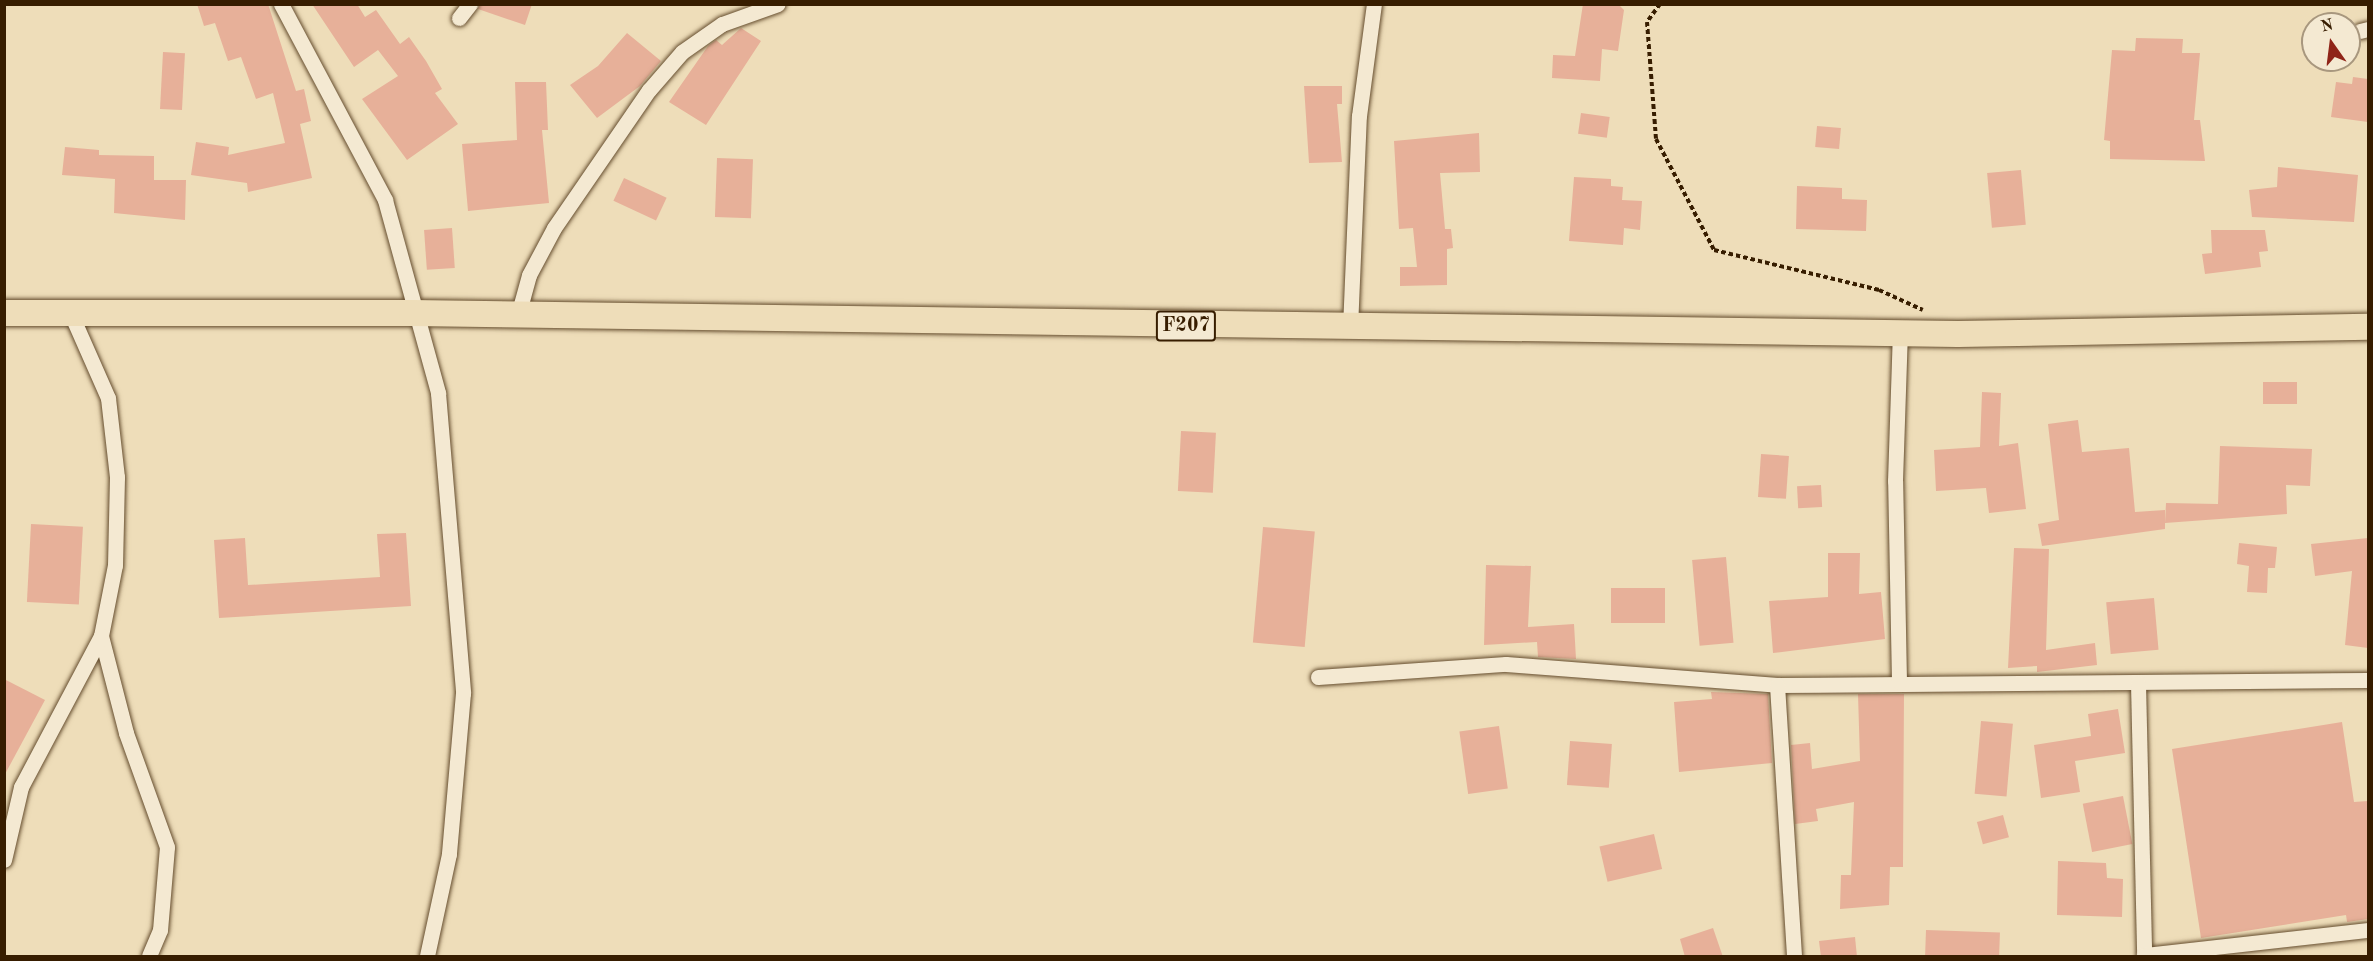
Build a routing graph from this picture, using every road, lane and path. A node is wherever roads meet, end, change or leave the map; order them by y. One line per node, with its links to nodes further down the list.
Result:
1 (281, 4): 9 (street)
2 (470, 4): 6 (street)
3 (778, 4): 11 (street)
4 (1374, 4): 13 (street)
5 (1660, 4): 7 (path)
6 (459, 18)
7 (1926, 312)
8 (4, 313): 10 (main road, F207)
9 (412, 313): 10 (main road, F207); 11 (main road, F207); 25 (street)
10 (71, 314): 15 (street)
11 (518, 315): 13 (main road, F207)
12 (2368, 327): 14 (main road, F207)
13 (1350, 328): 14 (main road, F207)
14 (1900, 333): 18 (street)
15 (101, 636): 21 (street); 24 (street)
16 (1318, 677): 20 (street)
17 (2368, 680): 19 (street)
18 (1899, 682): 19 (street); 20 (street)
19 (2138, 683): 23 (street)
20 (1777, 685): 26 (street)
21 (4, 860)
22 (2368, 930): 23 (street)
23 (2144, 956)
24 (149, 957)
25 (427, 957)
26 (1794, 957)

